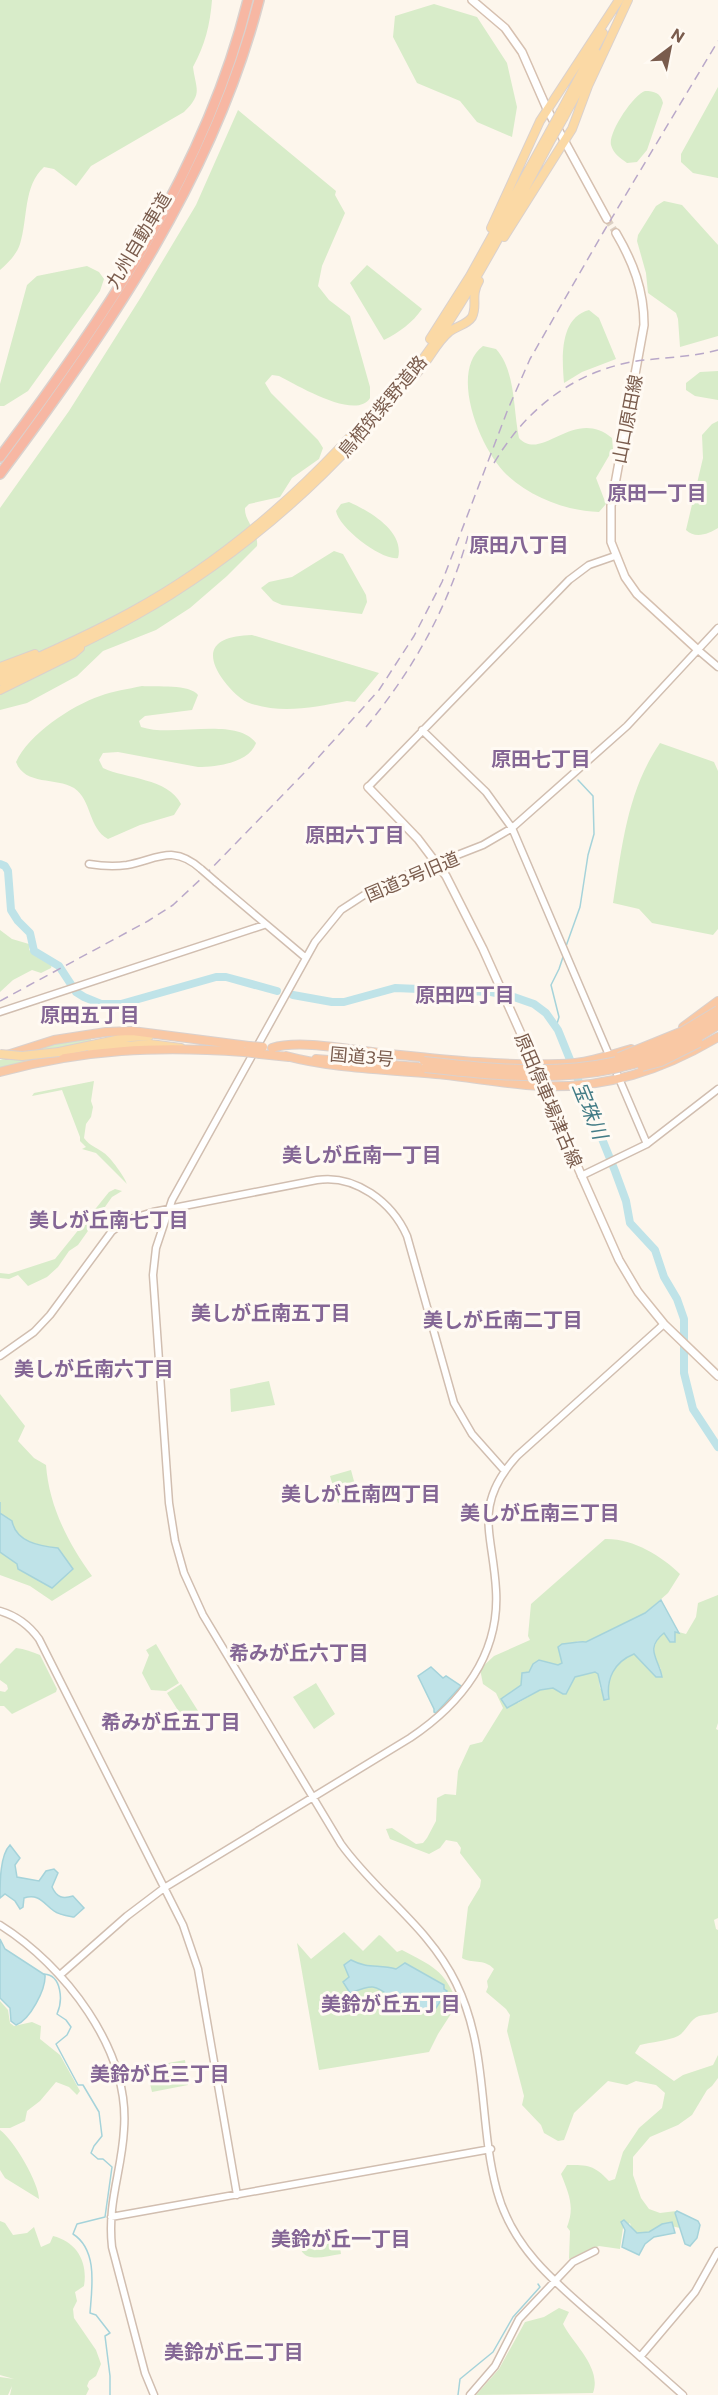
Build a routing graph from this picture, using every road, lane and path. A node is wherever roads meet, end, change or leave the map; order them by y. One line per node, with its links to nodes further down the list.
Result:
1 (248, 0): 14 (highway, 九州自動車道)
2 (259, 0): 15 (highway, 九州自動車道)
3 (472, 0): 6 (main road)
4 (620, 0): 6 (main road); 7 (main road, 鳥栖筑紫野道路)
5 (628, 0): 7 (main road, 鳥栖筑紫野道路); 9 (main road)
6 (547, 109): 9 (main road); 12 (main road)
7 (562, 114): 8 (main road, 鳥栖筑紫野道路, bridge)
8 (550, 136): 12 (main road, 鳥栖筑紫野道路); 13 (main road, 鳥栖筑紫野道路)
9 (564, 142): 10 (main road); 13 (main road)
10 (607, 219)
11 (616, 233): 16 (main road, 山口原田線)
12 (470, 276): 18 (main road, 鳥栖筑紫野道路)
13 (399, 389): 19 (main road, 鳥栖筑紫野道路)
14 (0, 457)
15 (0, 474)
16 (615, 556): 20 (main road, 山口原田線); 26 (street)
17 (718, 628): 20 (street, 国道3号旧道)
18 (81, 638): 21 (main road); 23 (main road, 鳥栖筑紫野道路)
19 (91, 640): 24 (main road, 鳥栖筑紫野道路); 25 (main road)
20 (698, 650): 22 (street); 28 (street, 国道3号旧道)
21 (0, 667)
22 (718, 667)
23 (0, 674)
24 (0, 681)
25 (0, 690)
26 (422, 730): 27 (street); 28 (street)
27 (368, 787): 30 (main road, 原田停車場津古線)
28 (512, 828): 30 (street, 国道3号旧道); 45 (street)
29 (89, 864): 31 (street, bridge)
30 (438, 864): 32 (street, 国道3号旧道); 49 (main road, 原田停車場津古線)
31 (264, 925): 32 (street); 35 (street)
32 (306, 958): 58 (street, 国道3号旧道)
33 (718, 1001): 45 (highway)
34 (718, 1010): 50 (highway, bridge)
35 (0, 1012)
36 (718, 1017): 50 (highway, 国道3号, bridge)
37 (718, 1025): 51 (highway, 国道3号, bridge)
38 (718, 1032): 51 (highway, bridge)
39 (718, 1037): 53 (highway)
40 (179, 1038): 42 (highway, 国道3号); 44 (main road); 46 (highway, 国道3号)
41 (183, 1048): 42 (highway, 国道3号); 44 (main road); 52 (highway, 国道3号)
42 (247, 1049): 43 (highway, 国道3号, bridge)
43 (265, 1049): 47 (highway, 国道3号); 48 (highway, 国道3号)
44 (70, 1050): 46 (main road, bridge)
45 (609, 1055): 49 (highway); 53 (street)
46 (0, 1056)
47 (286, 1056): 48 (highway, 国道3号); 54 (highway)
48 (427, 1061): 49 (highway); 50 (highway, 国道3号, bridge); 51 (highway, 国道3号, bridge)
49 (532, 1064): 54 (main road, 原田停車場津古線)
50 (550, 1070)
51 (611, 1071)
52 (0, 1072)
53 (620, 1080): 54 (highway); 56 (street)
54 (541, 1086): 57 (main road, 原田停車場津古線)
55 (718, 1089): 56 (street)
56 (647, 1144): 57 (street)
57 (581, 1176): 59 (main road, 原田停車場津古線)
58 (167, 1209): 60 (street); 62 (street); 64 (street, 国道3号旧道)
59 (664, 1324): 61 (main road, 原田停車場津古線); 62 (street)
60 (0, 1356)
61 (718, 1376)
62 (504, 1470): 64 (street)
63 (0, 1611): 65 (street)
64 (313, 1797): 65 (street); 68 (street, 国道3号旧道)
65 (164, 1888): 67 (street); 69 (street)
66 (0, 1925): 67 (street)
67 (60, 1975): 70 (street)
68 (490, 2149): 69 (street); 73 (street, 国道3号旧道)
69 (237, 2195): 70 (street)
70 (111, 2217): 75 (street)
71 (595, 2251): 73 (street)
72 (718, 2251): 74 (street)
73 (554, 2282): 74 (street, 国道3号旧道); 76 (street)
74 (640, 2357): 77 (street, 国道3号旧道)
75 (154, 2395)
76 (470, 2395)
77 (683, 2395)

